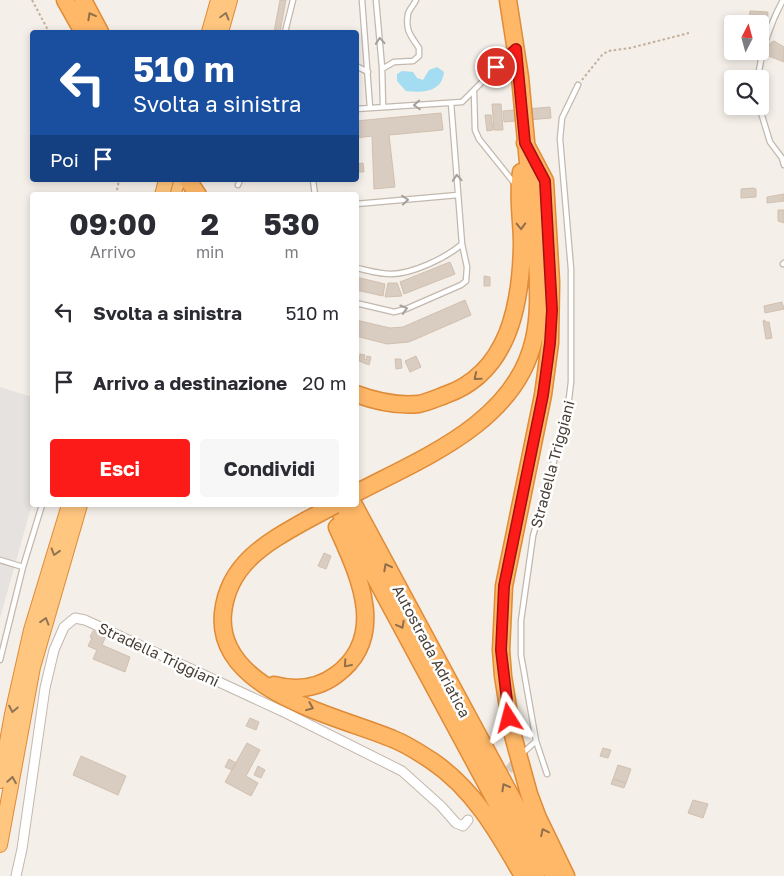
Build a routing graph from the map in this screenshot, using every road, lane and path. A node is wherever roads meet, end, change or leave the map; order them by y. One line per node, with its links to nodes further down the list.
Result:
1 (32, 0): 12 (path)
2 (65, 0): 13 (highway)
3 (82, 0): 14 (highway, one-way to 3)
4 (218, 0): 15 (highway)
5 (230, 0): 16 (highway, one-way to 5)
6 (293, 0): 17 (lane)
7 (362, 0): 23 (lane)
8 (376, 0): 21 (lane, one-way to 8)
9 (416, 0): 21 (lane)
10 (508, 0): 19 (highway)
11 (783, 0): 22 (lane)
12 (48, 30)
13 (82, 30)
14 (99, 30)
15 (210, 30)
16 (222, 30)
17 (286, 30)
18 (689, 33): 24 (path)
19 (516, 49): 25 (lane); 31 (highway)
20 (359, 68): 23 (lane)
21 (382, 69): 27 (lane)
22 (760, 70)
23 (368, 72): 28 (lane)
24 (578, 86): 52 (lane, Stradella Triggiani)
25 (474, 92): 26 (lane); 33 (lane)
26 (452, 103): 27 (lane, one-way to 27); 34 (lane, one-way to 26)
27 (383, 107): 28 (lane)
28 (370, 108): 29 (lane)
29 (359, 110)
30 (762, 115): 32 (lane)
31 (525, 143): 33 (highway); 40 (highway); 62 (highway, one-way to 31)
32 (784, 165)
33 (520, 190): 39 (highway, one-way to 39)
34 (458, 195): 35 (lane, one-way to 34); 36 (lane)
35 (359, 204)
36 (462, 244): 37 (lane); 38 (lane, one-way to 36)
37 (359, 269)
38 (359, 304)
39 (359, 395)
40 (359, 492)
41 (41, 507): 49 (lane)
42 (68, 507): 55 (highway, one-way to 55)
43 (79, 507): 57 (highway, one-way to 43)
44 (327, 507): 51 (highway, one-way to 51)
45 (332, 507): 51 (highway, bridge)
46 (337, 507): 60 (highway, Autostrada Adriatica, one-way to 60)
47 (355, 507): 61 (highway, Autostrada Adriatica, one-way to 47)
48 (0, 560): 49 (lane)
49 (23, 567): 50 (lane)
50 (0, 660)
51 (252, 676): 59 (highway, one-way to 59)
52 (536, 741): 53 (lane); 54 (lane, Stradella Triggiani)
53 (525, 750)
54 (546, 774)
55 (0, 781)
56 (468, 820): 58 (street, Stradella Triggiani)
57 (0, 845)
58 (16, 876)
59 (523, 876)
60 (536, 876)
61 (554, 876)
62 (566, 876)

